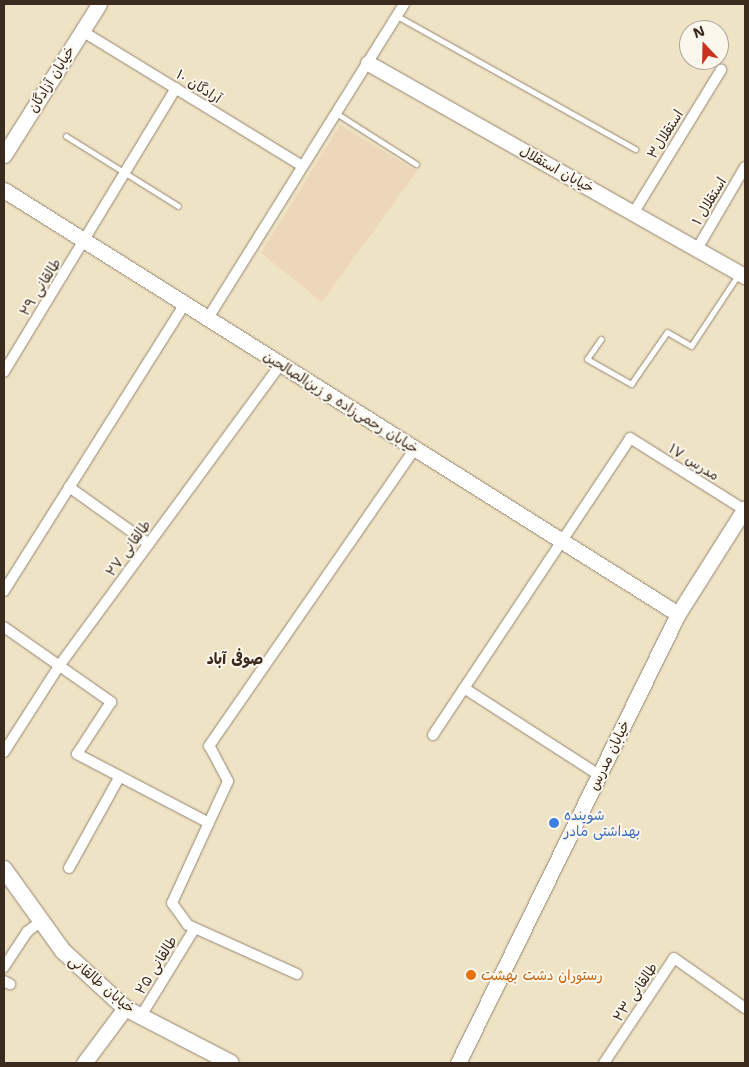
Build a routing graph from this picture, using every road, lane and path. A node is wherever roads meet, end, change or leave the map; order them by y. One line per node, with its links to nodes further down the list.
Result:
1 (99, 4): 4 (street, خیابان آزادگان)
2 (404, 4): 3 (street)
3 (396, 16): 5 (street); 11 (lane)
4 (82, 30): 7 (street, آرادگان ۱۰); 10 (street, خیابان آزادگان)
5 (368, 63): 8 (street); 18 (street, خیابان استقلال)
6 (721, 70): 18 (street, استقلال۳)
7 (176, 88): 13 (street, آرادگان ۱۰); 15 (street, طالقانی ۲۹)
8 (334, 112): 12 (lane); 13 (street)
9 (66, 136): 15 (lane)
10 (6, 146)
11 (635, 149)
12 (416, 164)
13 (301, 165): 23 (street)
14 (745, 168): 20 (street, استقلال ۱)
15 (125, 173): 17 (lane); 19 (street, طالقانی ۲۹)
16 (4, 190): 19 (street, خیابان رحمی‌زاده و زین‌الصالحین)
17 (178, 206)
18 (634, 212): 20 (street, خیابان استقلال)
19 (85, 241): 22 (street, خیابان رحمی‌زاده و زین‌الصالحین); 26 (street, طالقانی ۲۹)
20 (697, 249): 21 (street, خیابان استقلال)
21 (742, 274): 24 (lane)
22 (185, 304): 23 (street, خیابان رحمی‌زاده و زین‌الصالحین); 28 (street)
23 (208, 318): 25 (street, خیابان رحمی‌زاده و زین‌الصالحین)
24 (601, 339)
25 (280, 364): 27 (street, خیابان رحمی‌زاده و زین‌الصالحین); 31 (street, طالقانی ۲۷)
26 (4, 372)
27 (415, 449): 30 (street, خیابان رحمی‌زاده و زین‌الصالحین); 41 (street)
28 (69, 487): 31 (street); 32 (street)
29 (745, 510): 30 (street, مدرس ۱۷); 33 (street, خیابان مدرس)
30 (562, 541): 33 (street, خیابان رحمی‌زاده و زین‌الصالحین); 36 (street)
31 (149, 544): 35 (street, طالقانی ۲۷)
32 (4, 591)
33 (678, 614): 39 (street, خیابان مدرس)
34 (4, 627): 35 (street)
35 (59, 666): 38 (street, طالقانی ۲۷); 40 (street)
36 (464, 688): 37 (street); 39 (street)
37 (433, 735)
38 (4, 752)
39 (599, 775): 53 (street, خیابان مدرس)
40 (120, 776): 41 (street); 42 (street)
41 (209, 823): 45 (street)
42 (69, 868)
43 (4, 869): 44 (main road, خیابان طالقانی)
44 (40, 922): 46 (street); 48 (main road, خیابان طالقانی)
45 (195, 928): 47 (street); 50 (street, طالقانی ۲۵)
46 (4, 967)
47 (297, 974)
48 (126, 1008): 50 (main road, خیابان طالقانی); 51 (street)
49 (745, 1008): 54 (street, طالقانی ۲۳)
50 (141, 1016): 52 (main road, خیابان طالقانی)
51 (84, 1063)
52 (231, 1063)
53 (458, 1063)
54 (604, 1063)

